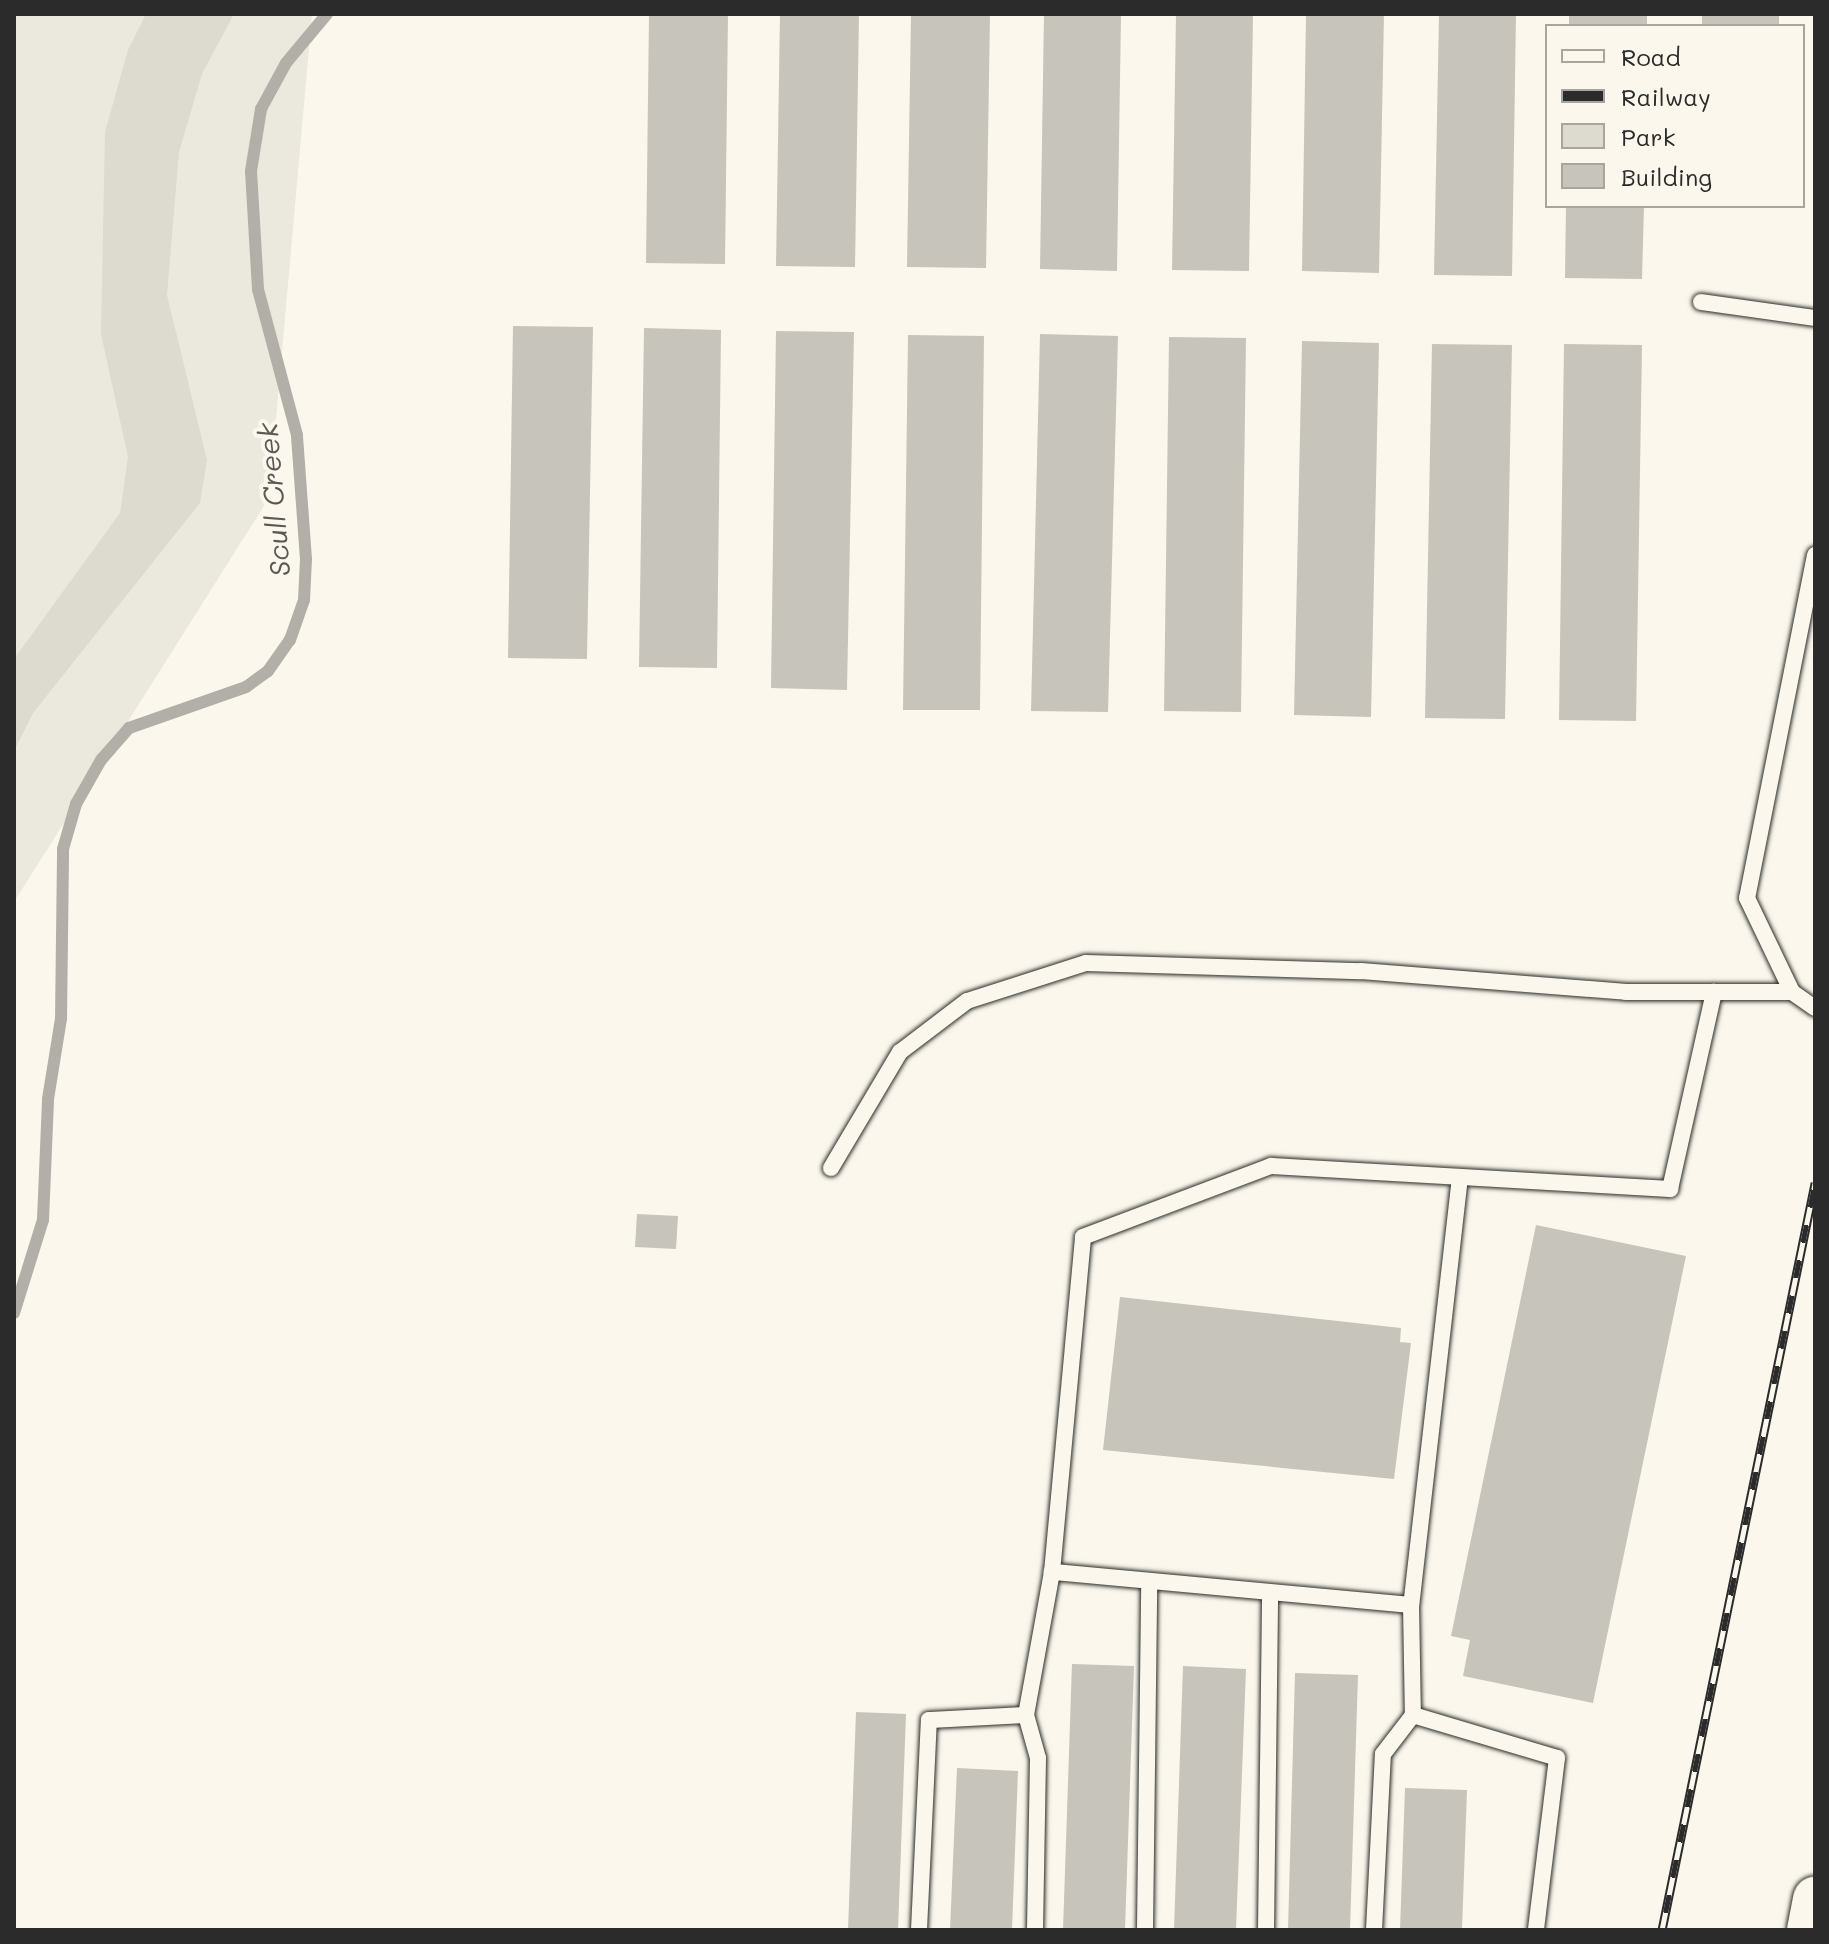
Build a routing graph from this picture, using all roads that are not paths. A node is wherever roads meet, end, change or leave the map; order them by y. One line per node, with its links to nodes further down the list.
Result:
1 (1701, 302): 2 (lane)
2 (1815, 318)
3 (1815, 555): 5 (lane)
4 (1714, 992): 5 (lane); 7 (lane); 8 (lane)
5 (1792, 992): 6 (lane)
6 (1815, 1008)
7 (831, 1168)
8 (1460, 1177): 9 (lane); 12 (lane)
9 (1052, 1572): 10 (lane); 13 (lane)
10 (1149, 1581): 11 (lane); 18 (lane)
11 (1270, 1593): 12 (lane); 19 (lane)
12 (1411, 1605): 14 (lane)
13 (1026, 1715): 16 (lane); 17 (lane)
14 (1413, 1715): 20 (lane); 21 (lane)
15 (1815, 1899): 22 (main road)
16 (919, 1930)
17 (1035, 1930)
18 (1145, 1930)
19 (1266, 1930)
20 (1374, 1930)
21 (1536, 1930)
22 (1809, 1930)

